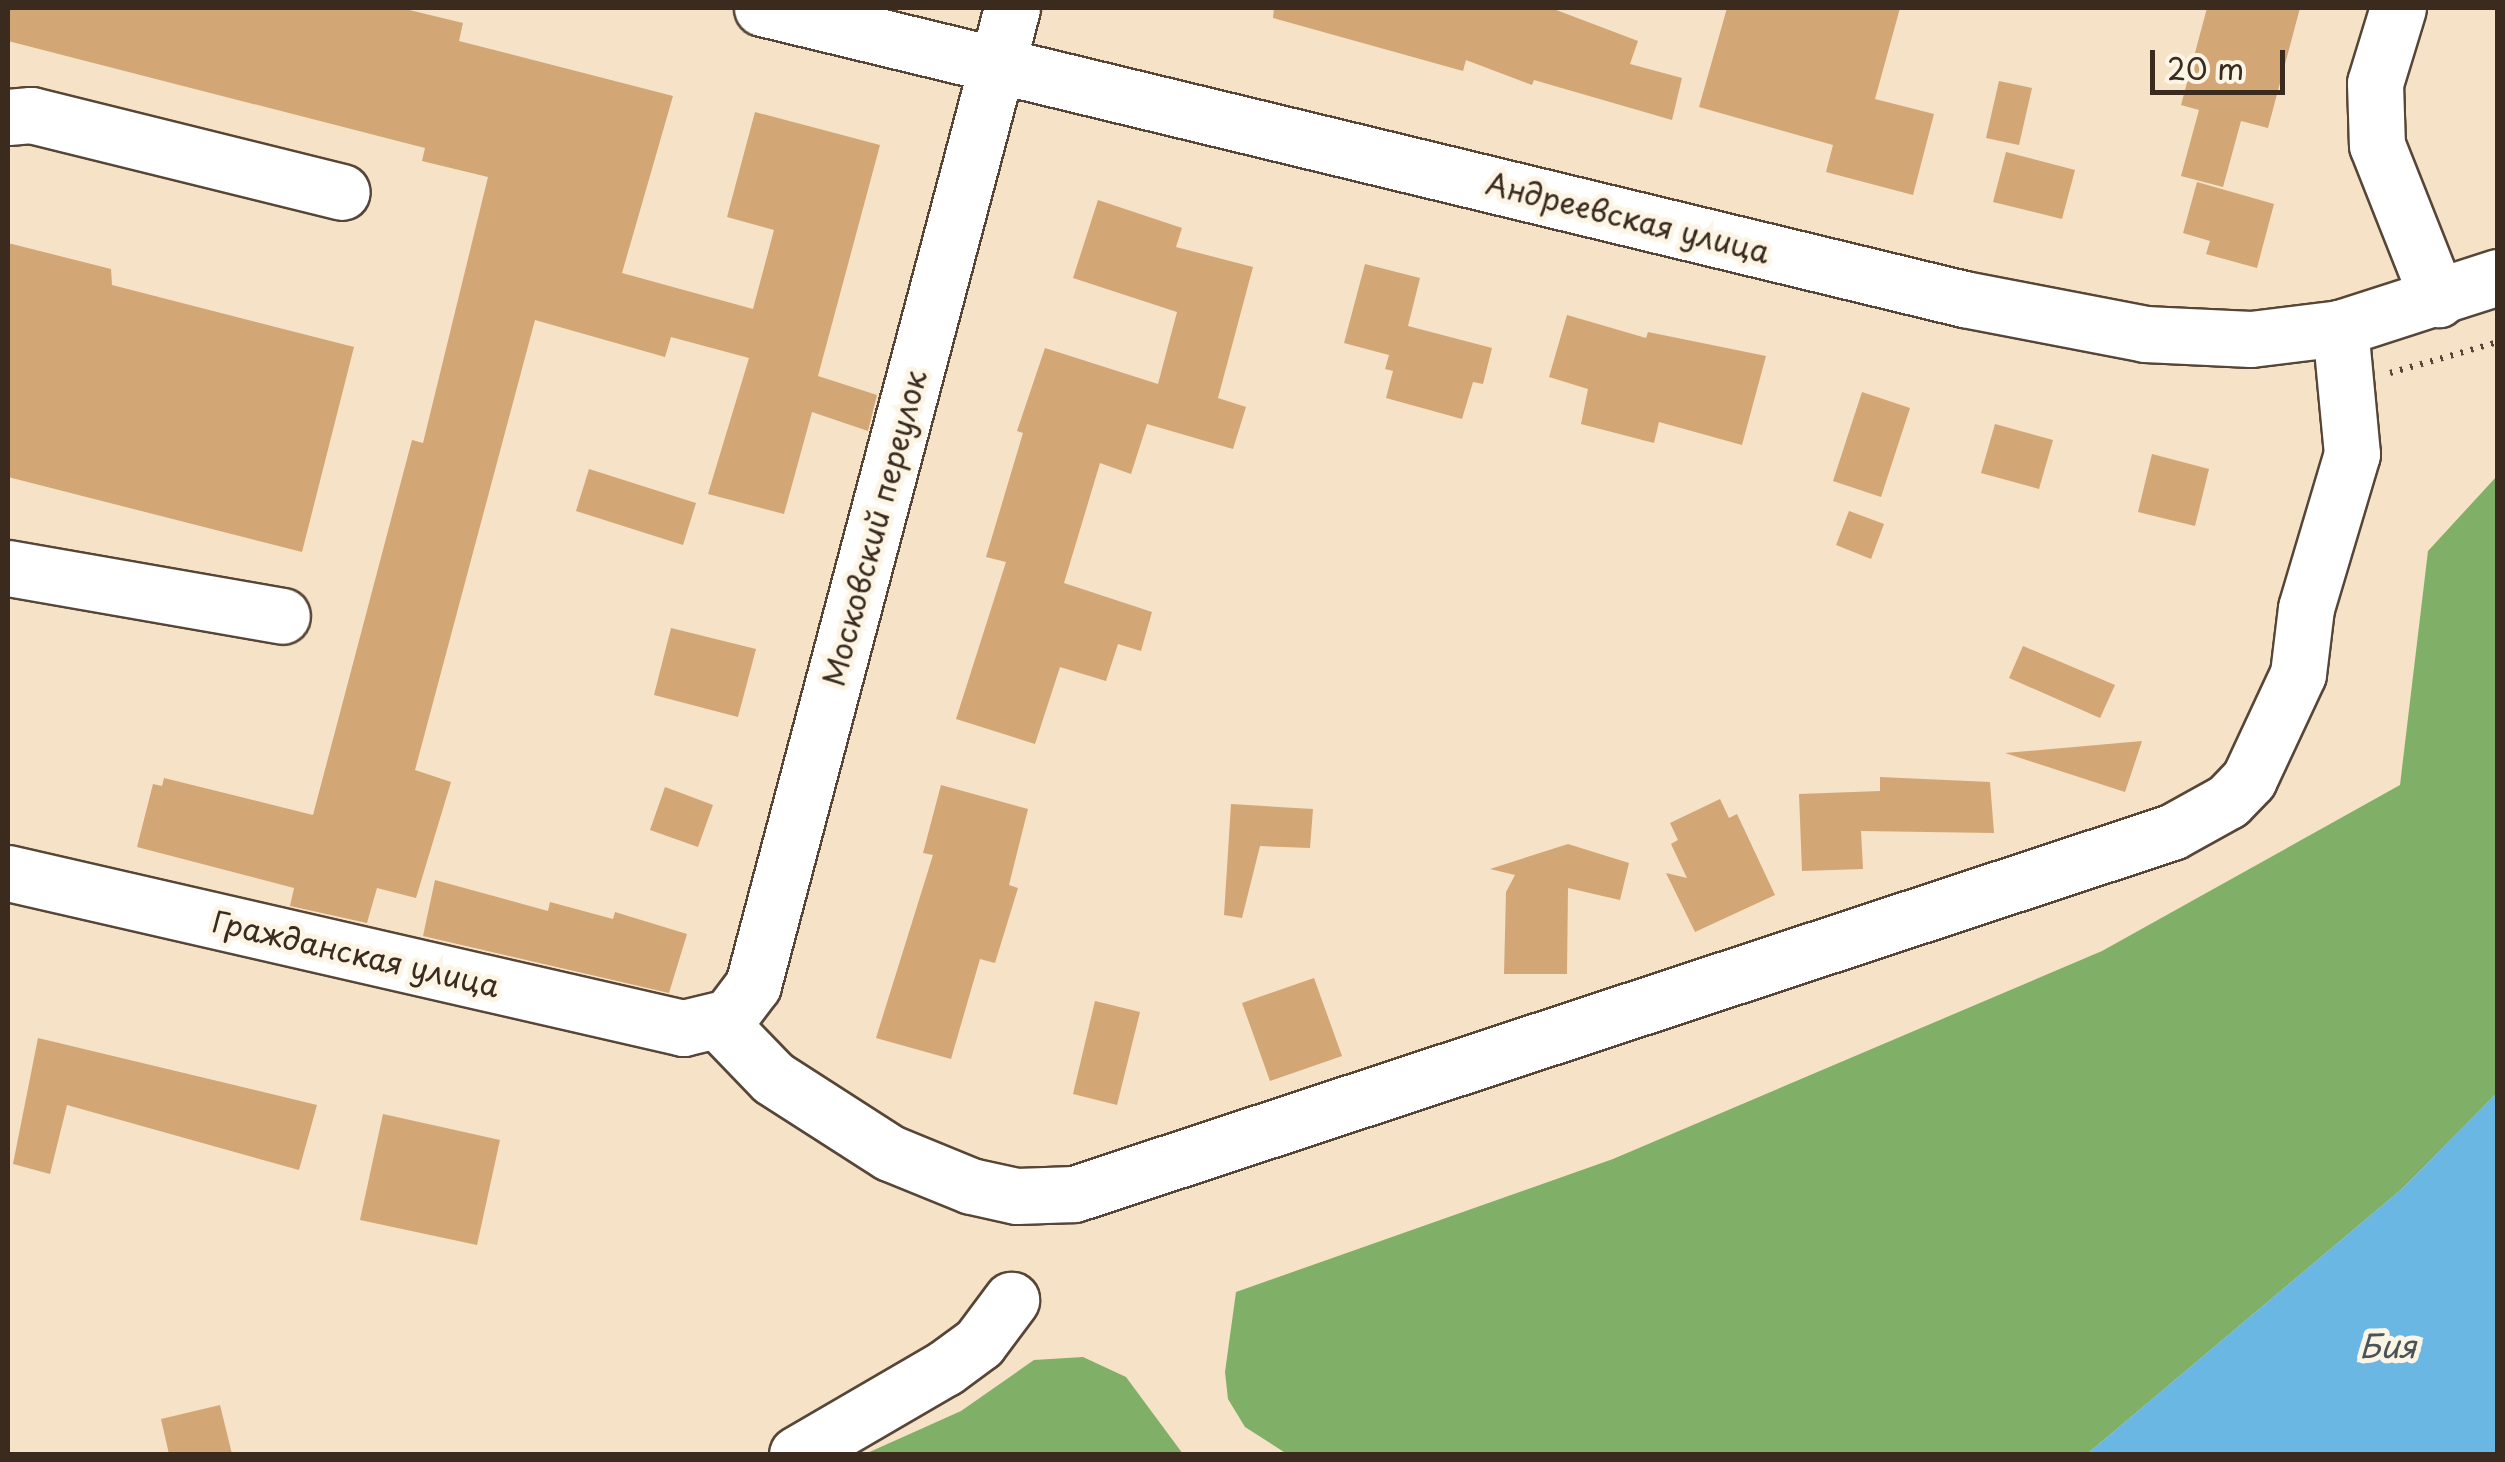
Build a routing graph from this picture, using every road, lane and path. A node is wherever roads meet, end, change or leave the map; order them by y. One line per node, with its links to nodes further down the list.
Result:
1 (762, 8): 4 (street, Андреевская улица)
2 (1012, 8): 4 (street, Московский переулок)
3 (2398, 8): 8 (street)
4 (998, 65): 9 (street, Андреевская улица); 15 (street, Московский переулок)
5 (8, 116): 6 (street)
6 (342, 192)
7 (2498, 277): 8 (street, Андреевская улица)
8 (2438, 299): 9 (street, Андреевская улица)
9 (2340, 328): 11 (street)
10 (2498, 342): 11 (path)
11 (2346, 385): 15 (street)
12 (8, 568): 13 (street)
13 (282, 616)
14 (8, 873): 15 (street, Гражданская улица)
15 (712, 1024)
16 (1011, 1300): 17 (street)
17 (797, 1454)

